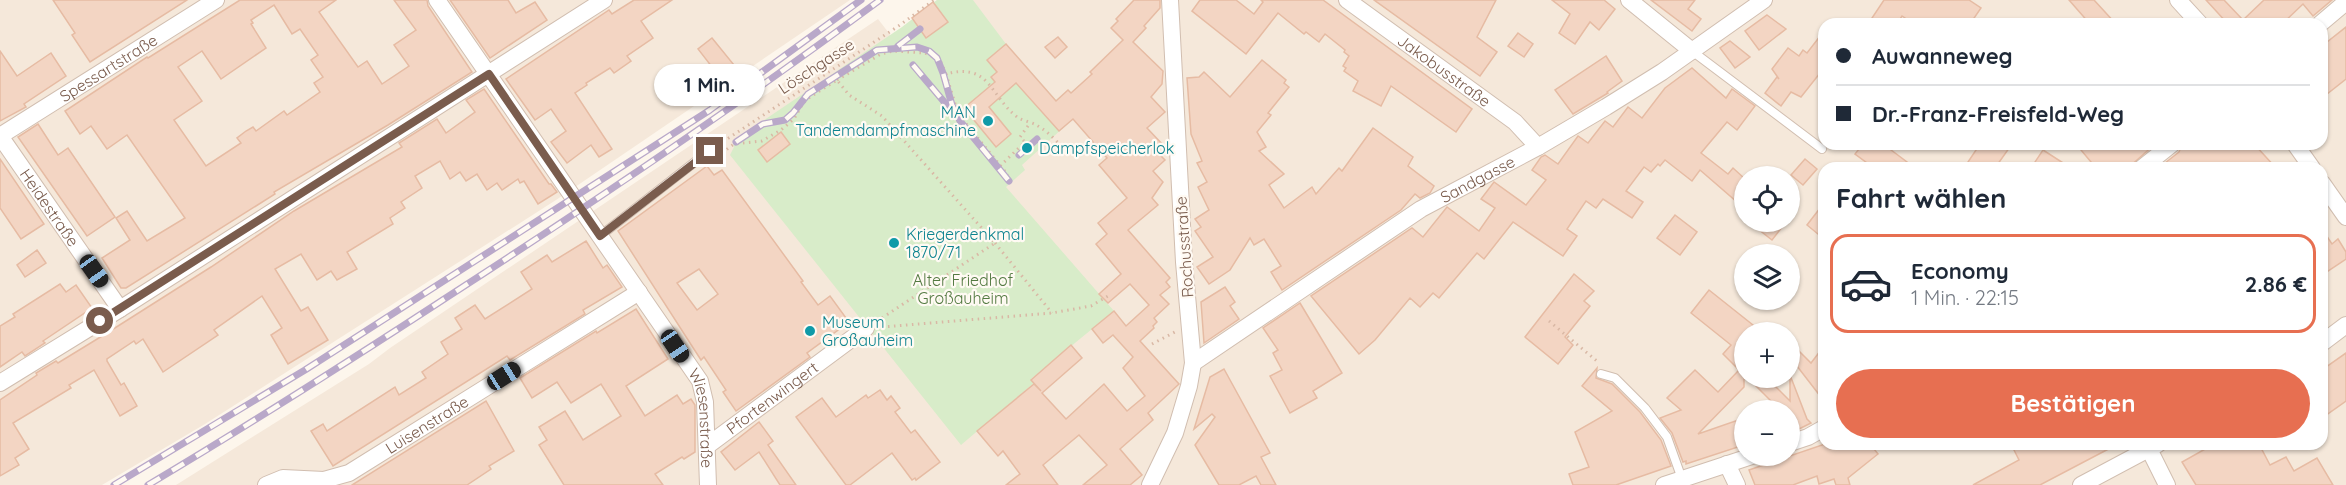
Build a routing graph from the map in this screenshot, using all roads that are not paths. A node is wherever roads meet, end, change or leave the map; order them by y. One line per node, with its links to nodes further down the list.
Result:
1 (216, 0): 14 (street, Spessartstraße)
2 (437, 0): 13 (street, Wiesenstraße)
3 (604, 0): 13 (street)
4 (1170, 0): 28 (street, Rochusstraße)
5 (1347, 0): 16 (street, Jakobusstraße)
6 (1629, 0): 12 (street)
7 (1764, 0): 12 (street, Sandgasse)
8 (2178, 0): 10 (street)
9 (2346, 2): 11 (street)
10 (2194, 18)
11 (2327, 18)
12 (1692, 51): 15 (lane); 16 (street, Sandgasse)
13 (489, 74): 22 (street, Wiesenstraße); 24 (street)
14 (0, 136): 24 (street, Heidestraße)
15 (1818, 146)
16 (1538, 147): 28 (street, Sandgasse)
17 (2164, 150): 19 (street)
18 (710, 151): 22 (lane)
19 (2150, 162)
20 (2328, 192): 21 (street)
21 (2346, 217)
22 (600, 236): 23 (street, Wiesenstraße)
23 (639, 292): 33 (street, Wiesenstraße); 39 (street, Luisenstraße)
24 (120, 309): 30 (street)
25 (2346, 325): 27 (street)
26 (866, 328): 33 (street, Pfortenwingert)
27 (2328, 338)
28 (1193, 363): 42 (street, Rochusstraße)
29 (1601, 374): 38 (lane)
30 (0, 383)
31 (1818, 431): 32 (street)
32 (1800, 440)
33 (707, 446): 41 (street, Wiesenstraße)
34 (2147, 450): 45 (street)
35 (2155, 450): 46 (street)
36 (1734, 462): 37 (street)
37 (1727, 465): 38 (street); 44 (street)
38 (1682, 479): 43 (street)
39 (325, 483): 40 (street, Luisenstraße)
40 (266, 485)
41 (708, 485)
42 (1150, 485)
43 (1664, 485)
44 (1737, 485)
45 (2081, 485)
46 (2167, 485)

